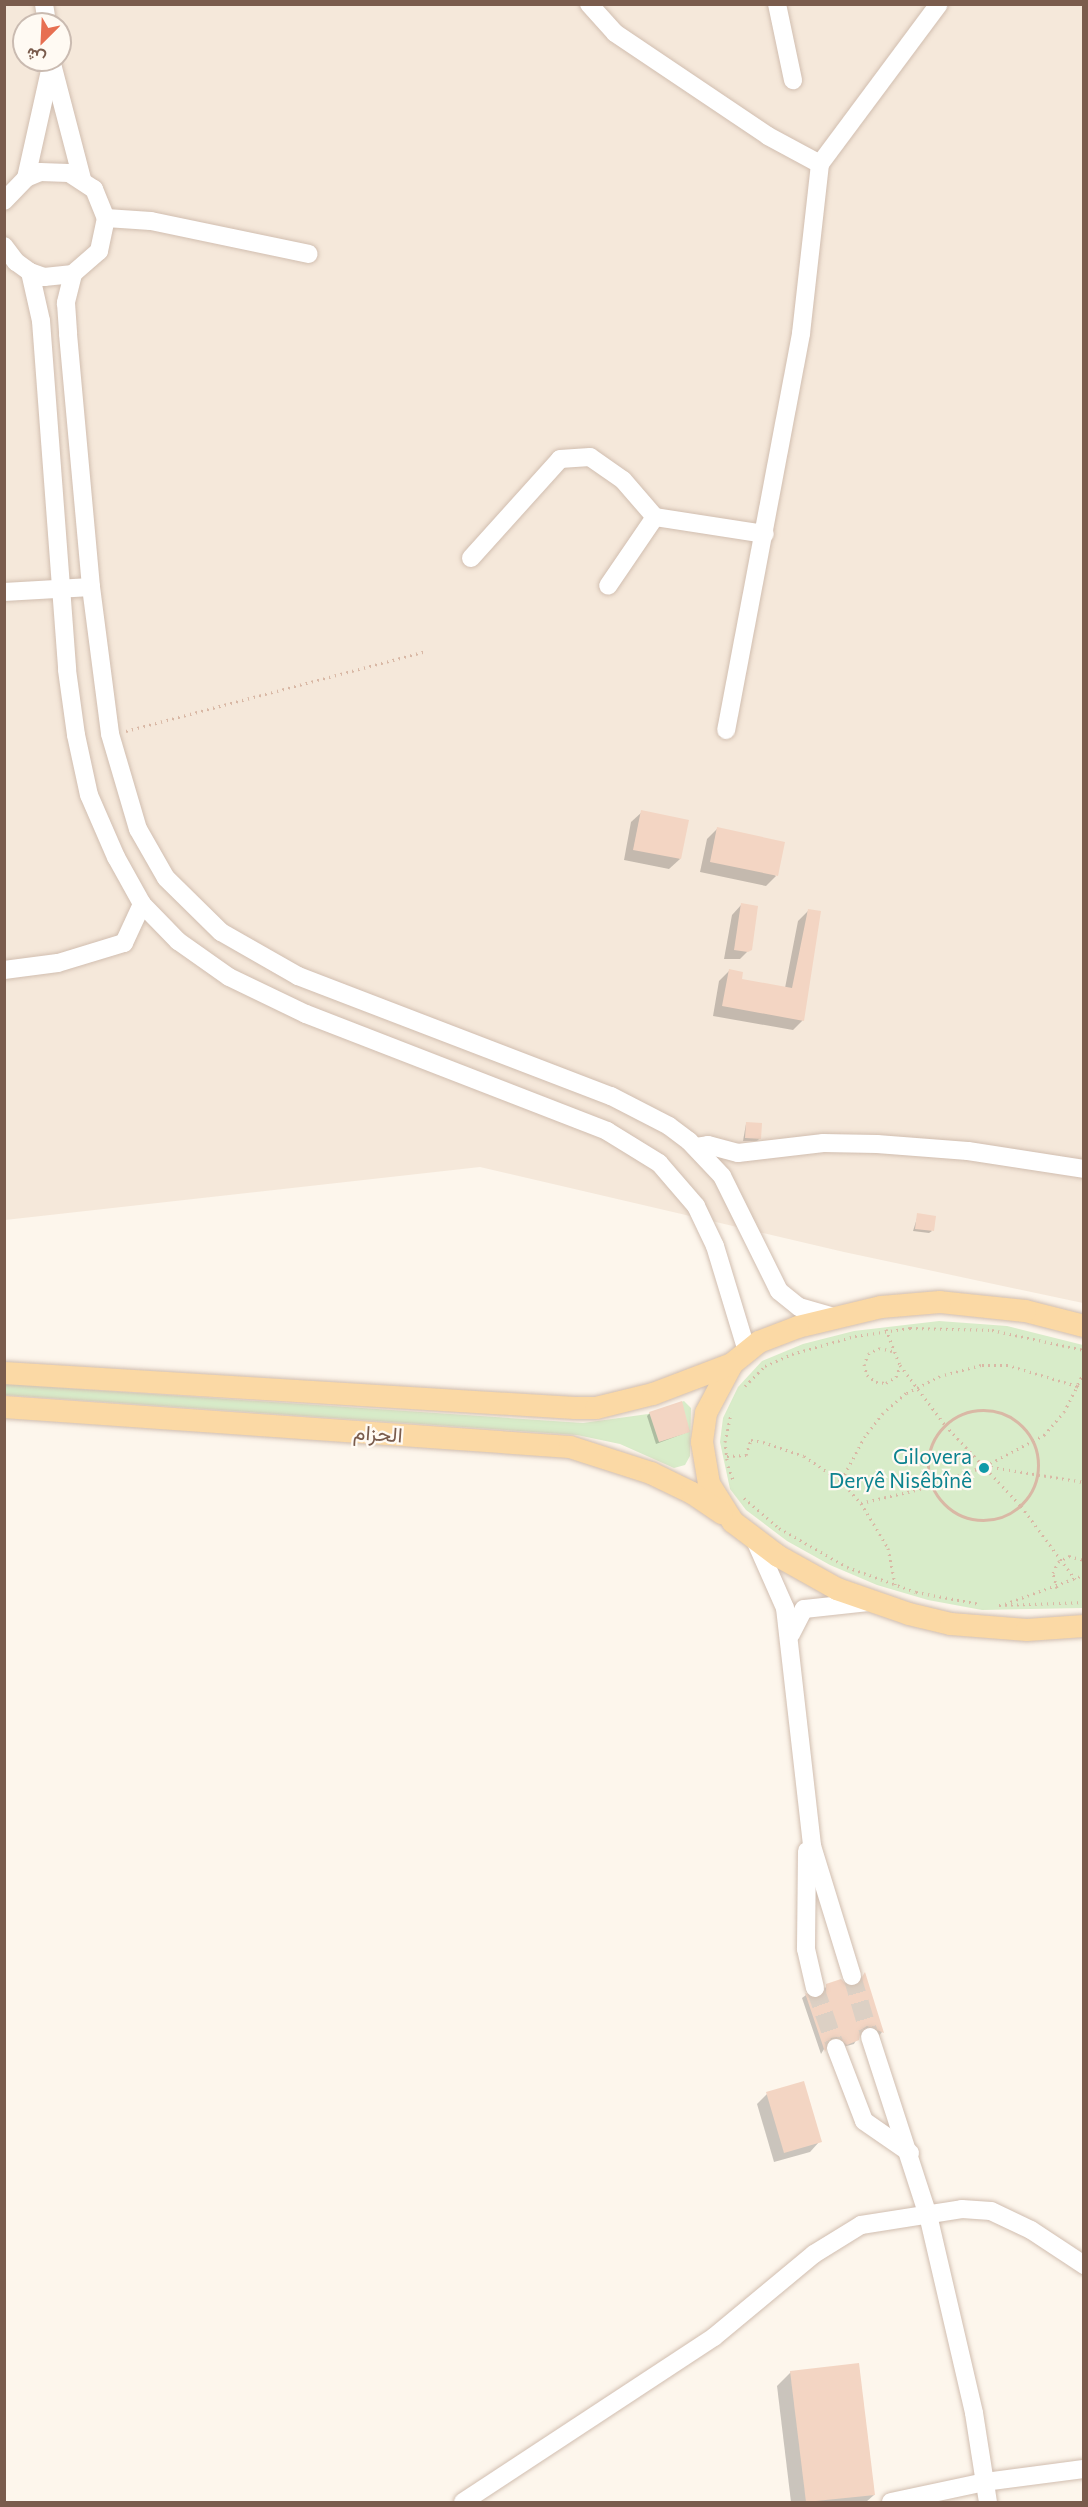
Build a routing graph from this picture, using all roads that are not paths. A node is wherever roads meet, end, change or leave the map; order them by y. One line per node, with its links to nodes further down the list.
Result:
1 (589, 4): 7 (street)
2 (777, 4): 6 (street)
3 (939, 4): 7 (street)
4 (49, 72): 8 (street)
5 (54, 72): 9 (street)
6 (793, 80)
7 (820, 164): 17 (street)
8 (26, 178): 9 (street); 10 (street)
9 (82, 179): 11 (street)
10 (4, 201)
11 (106, 218): 13 (street); 15 (street)
12 (4, 246): 14 (street)
13 (309, 254)
14 (30, 272): 15 (street); 21 (street)
15 (73, 274): 20 (street)
16 (655, 517): 17 (street); 18 (street); 19 (street)
17 (765, 534): 23 (street)
18 (471, 558)
19 (608, 586)
20 (91, 587): 21 (street); 26 (street)
21 (60, 590): 22 (street); 24 (street)
22 (4, 592)
23 (726, 730)
24 (142, 904): 25 (street); 30 (street)
25 (4, 970)
26 (696, 1147): 27 (street); 28 (street)
27 (1083, 1169)
28 (835, 1317): 29 (main road); 30 (main road)
29 (1083, 1326)
30 (739, 1357): 31 (main road, الحزام); 33 (main road)
31 (4, 1373)
32 (4, 1407): 33 (main road, الحزام)
33 (733, 1522): 34 (main road)
34 (755, 1540): 35 (main road); 37 (street)
35 (871, 1602): 36 (main road); 37 (street)
36 (1083, 1626)
37 (790, 1634): 38 (street)
38 (809, 1822): 39 (street); 40 (street)
39 (852, 1976)
40 (815, 1988)
41 (870, 2037): 43 (street)
42 (836, 2048): 43 (street)
43 (910, 2153): 44 (street)
44 (928, 2215): 45 (street); 47 (street); 48 (street)
45 (1083, 2265)
46 (1083, 2469): 47 (street)
47 (985, 2482): 49 (street); 50 (street)
48 (463, 2502)
49 (891, 2502)
50 (988, 2502)

